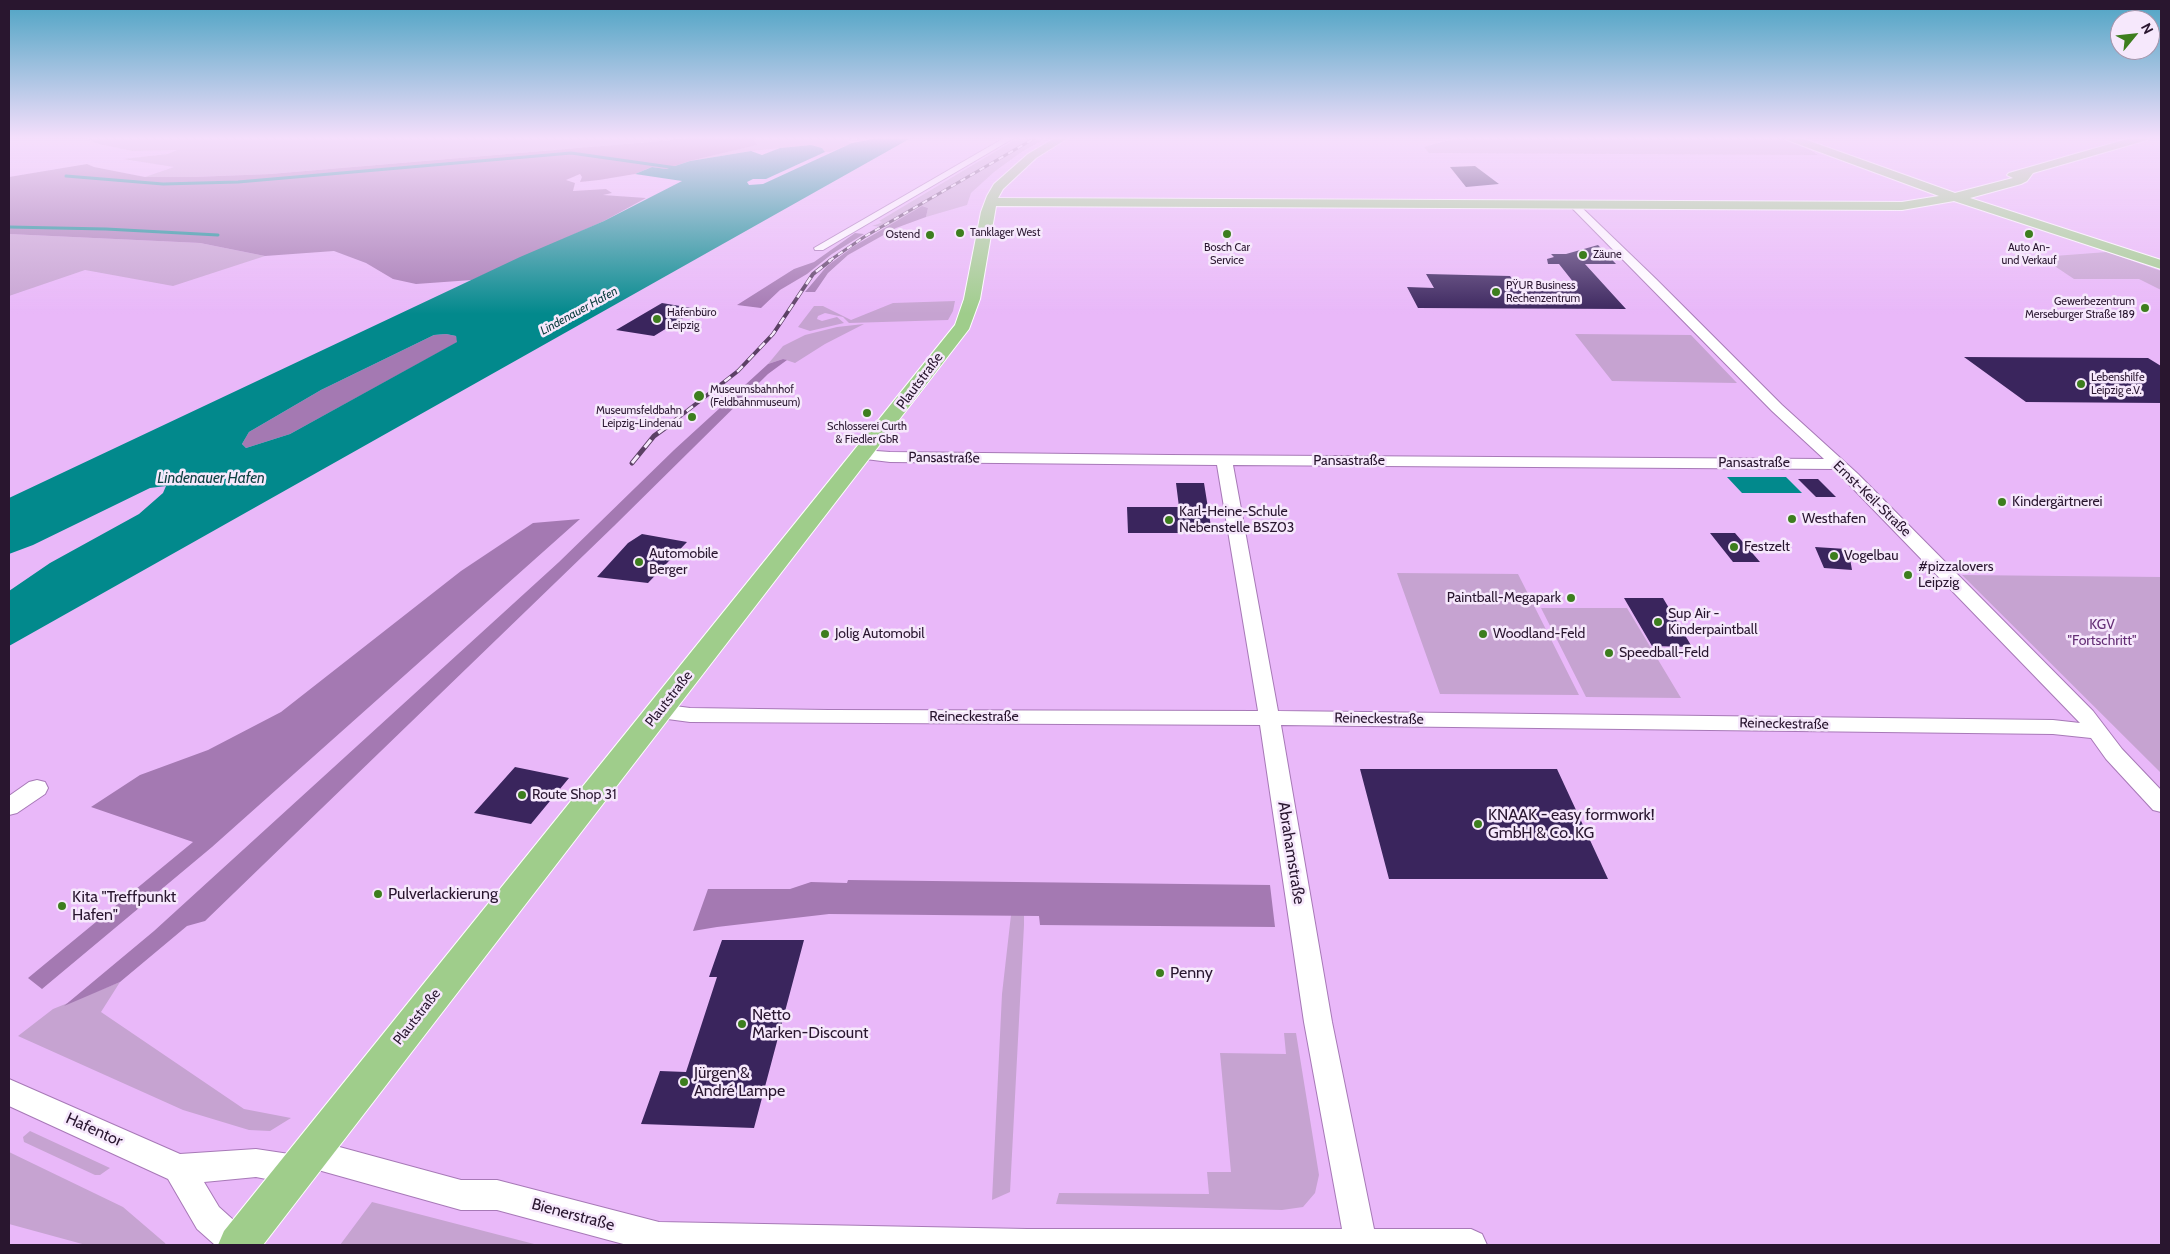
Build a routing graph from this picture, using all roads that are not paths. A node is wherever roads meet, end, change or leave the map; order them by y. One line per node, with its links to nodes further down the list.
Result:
1 (911, 197): 12 (street)
2 (993, 197): 7 (main road, Plautstraße)
3 (1919, 197): 10 (main road)
4 (1942, 197): 9 (main road)
5 (1961, 197): 11 (main road)
6 (1972, 197): 13 (main road)
7 (991, 202): 8 (main road); 14 (main road, Plautstraße)
8 (1573, 204): 10 (main road); 16 (street, Ernst-Keil-Straße)
9 (1918, 204): 10 (main road); 11 (main road)
10 (1882, 205)
11 (1991, 209): 13 (main road)
12 (819, 248)
13 (2161, 263)
14 (862, 454): 15 (street, Pansastraße); 17 (main road, Plautstraße)
15 (1224, 460): 16 (street, Pansastraße); 18 (street, Abrahamstraße)
16 (1836, 464): 19 (street, Ernst-Keil-Straße)
17 (660, 711): 18 (street, Reineckestraße); 24 (main road, Plautstraße)
18 (1269, 718): 19 (street, Reineckestraße); 29 (street, Abrahamstraße)
19 (2098, 732): 21 (street, Ernst-Keil-Straße)
20 (37, 788): 22 (street)
21 (2161, 804)
22 (9, 807)
23 (9, 1092): 25 (street, Hafentor)
24 (303, 1161): 25 (street, Hafentor); 26 (street, Bienerstraße); 27 (main road, Plautstraße)
25 (179, 1169): 27 (street)
26 (656, 1242): 28 (street, Bienerstraße)
27 (238, 1245)
28 (1011, 1245): 29 (street, Bienerstraße)
29 (1361, 1245): 30 (street, Bienerstraße)
30 (1471, 1245)

